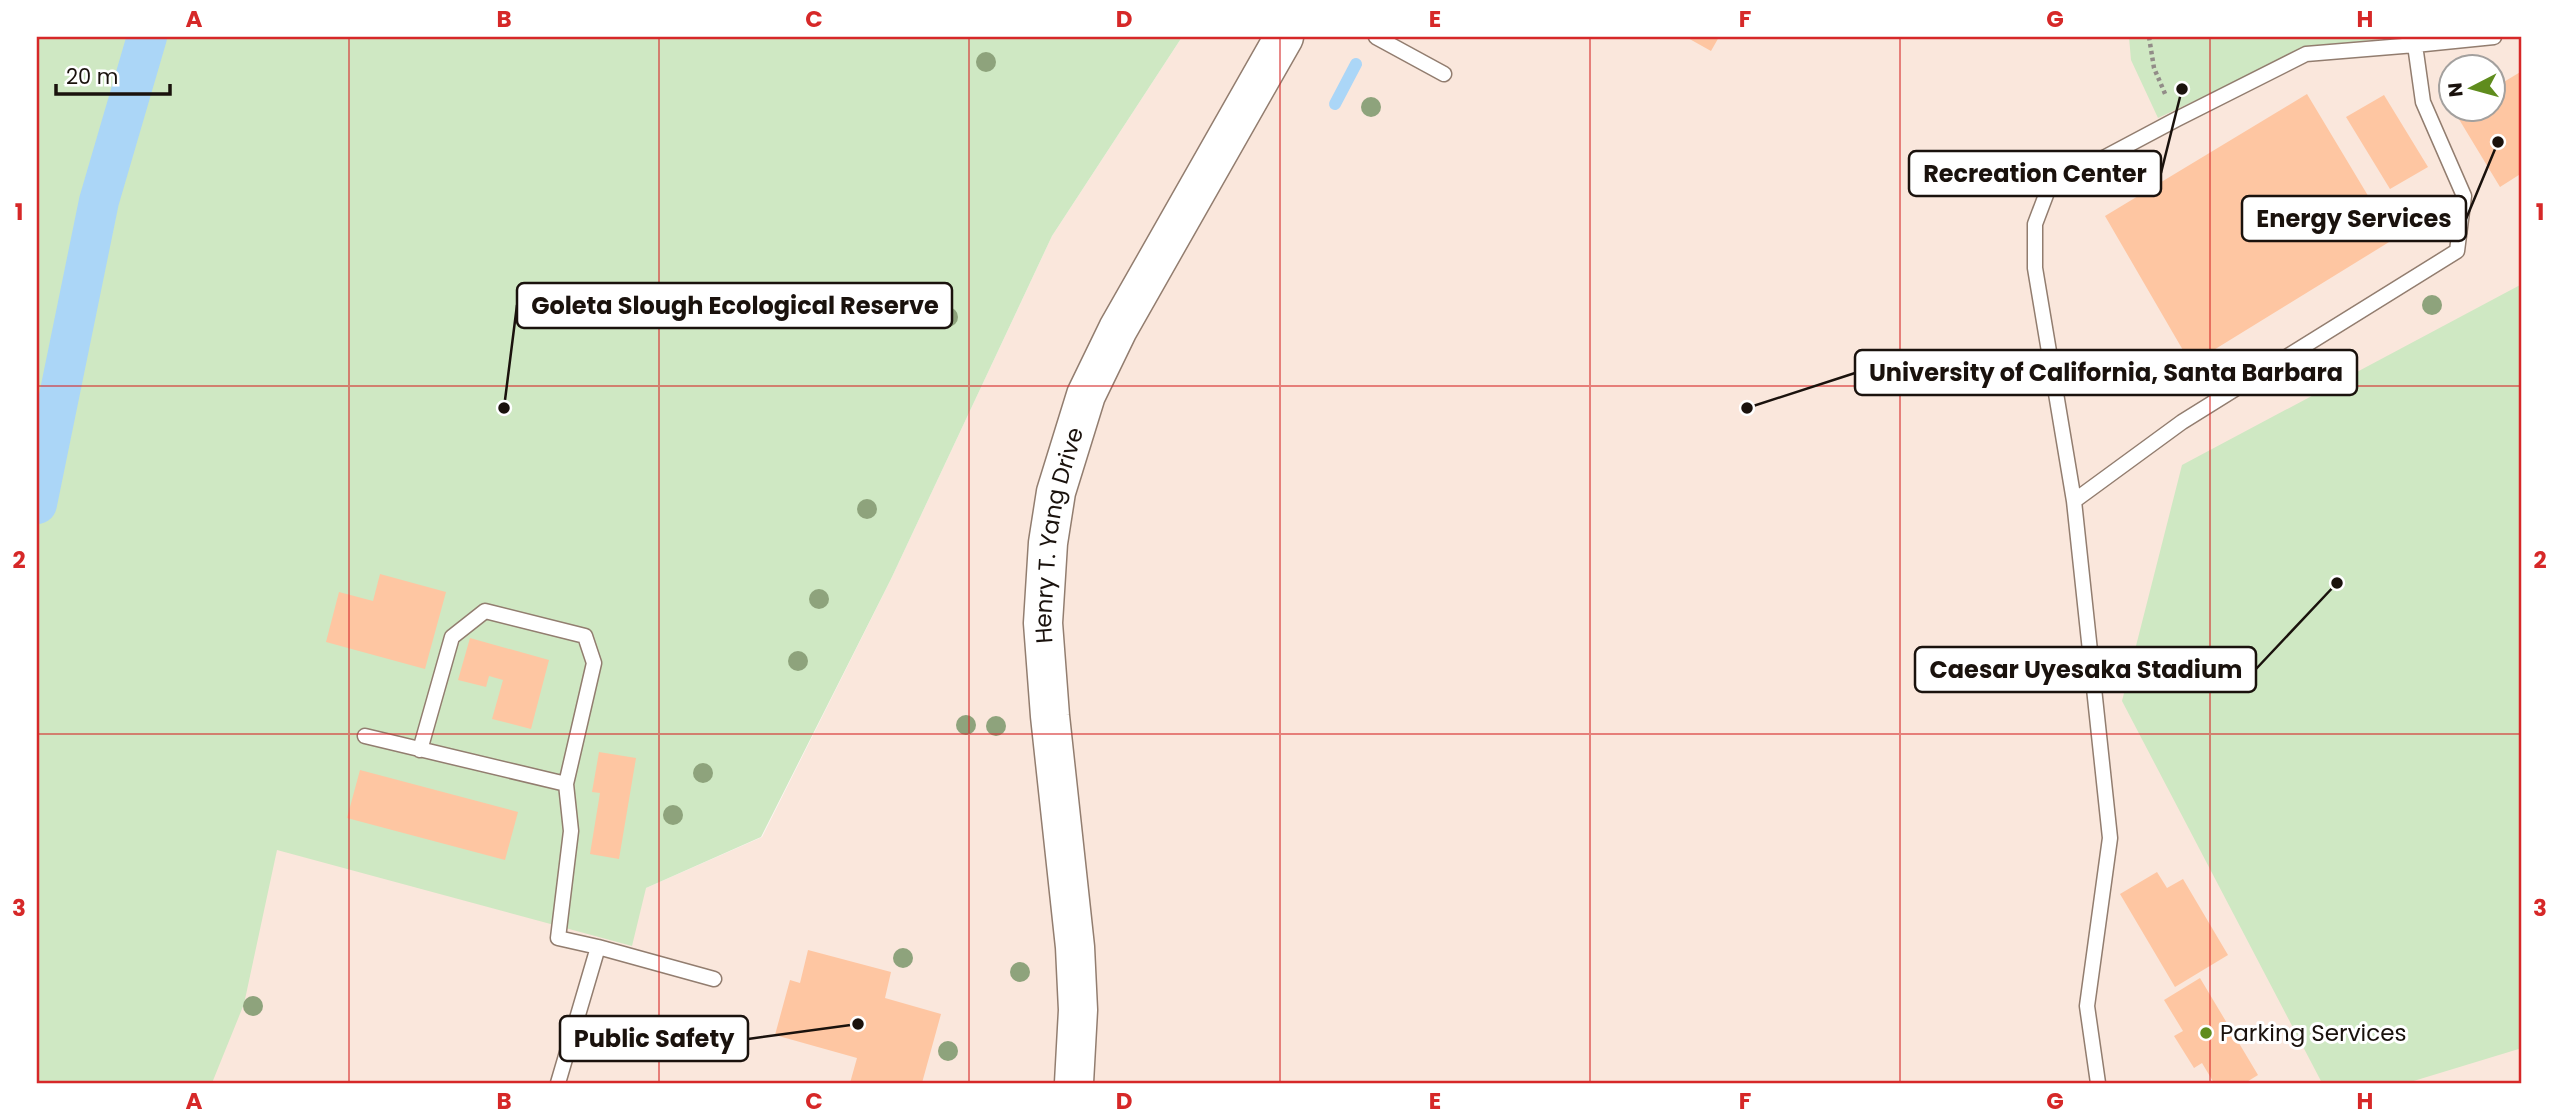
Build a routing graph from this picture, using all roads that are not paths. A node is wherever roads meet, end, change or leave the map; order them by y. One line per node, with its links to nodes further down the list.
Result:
1 (1284, 37): 13 (street, Henry T. Yang Drive)
2 (1376, 37): 5 (lane)
3 (2494, 37): 4 (lane)
4 (2415, 45): 6 (lane); 6 (lane)
5 (1444, 74)
6 (2074, 501): 14 (lane)
7 (366, 736): 8 (lane)
8 (420, 750): 9 (lane); 9 (lane)
9 (566, 784): 10 (lane)
10 (597, 947): 11 (lane); 12 (lane)
11 (714, 979)
12 (558, 1083)
13 (1074, 1083)
14 (2098, 1083)

